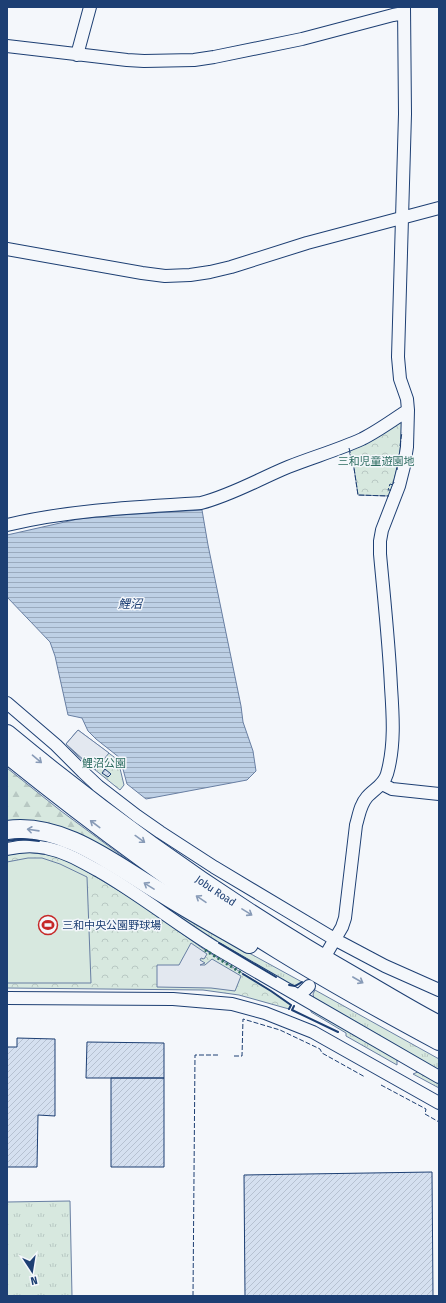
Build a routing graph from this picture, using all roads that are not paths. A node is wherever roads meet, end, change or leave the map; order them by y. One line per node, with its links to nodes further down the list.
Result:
1 (90, 7): 4 (street)
2 (404, 10): 4 (street); 6 (street)
3 (7, 46): 4 (street)
4 (77, 55)
5 (439, 208): 6 (street)
6 (402, 218): 7 (street); 8 (street)
7 (7, 249)
8 (408, 410): 9 (street); 13 (street)
9 (7, 525)
10 (7, 703): 17 (street)
11 (7, 734): 22 (highway, Jobu Road, one-way to 22)
12 (7, 754): 24 (highway, Jobu Road, one-way to 12)
13 (382, 784): 14 (street); 17 (street)
14 (439, 794)
15 (7, 830): 27 (highway, one-way to 15)
16 (7, 849): 21 (street)
17 (336, 940): 18 (street); 20 (street)
18 (328, 951)
19 (309, 986): 21 (street)
20 (439, 990)
21 (299, 996): 30 (street)
22 (389, 997): 25 (highway); 26 (highway, Jobu Road)
23 (7, 998): 32 (street)
24 (361, 998): 27 (highway); 28 (highway, Jobu Road)
25 (439, 1015)
26 (439, 1025)
27 (401, 1031): 28 (highway); 29 (highway)
28 (439, 1042)
29 (439, 1052)
30 (410, 1061): 31 (street); 32 (street)
31 (439, 1076)
32 (399, 1080): 33 (street)
33 (439, 1103)

